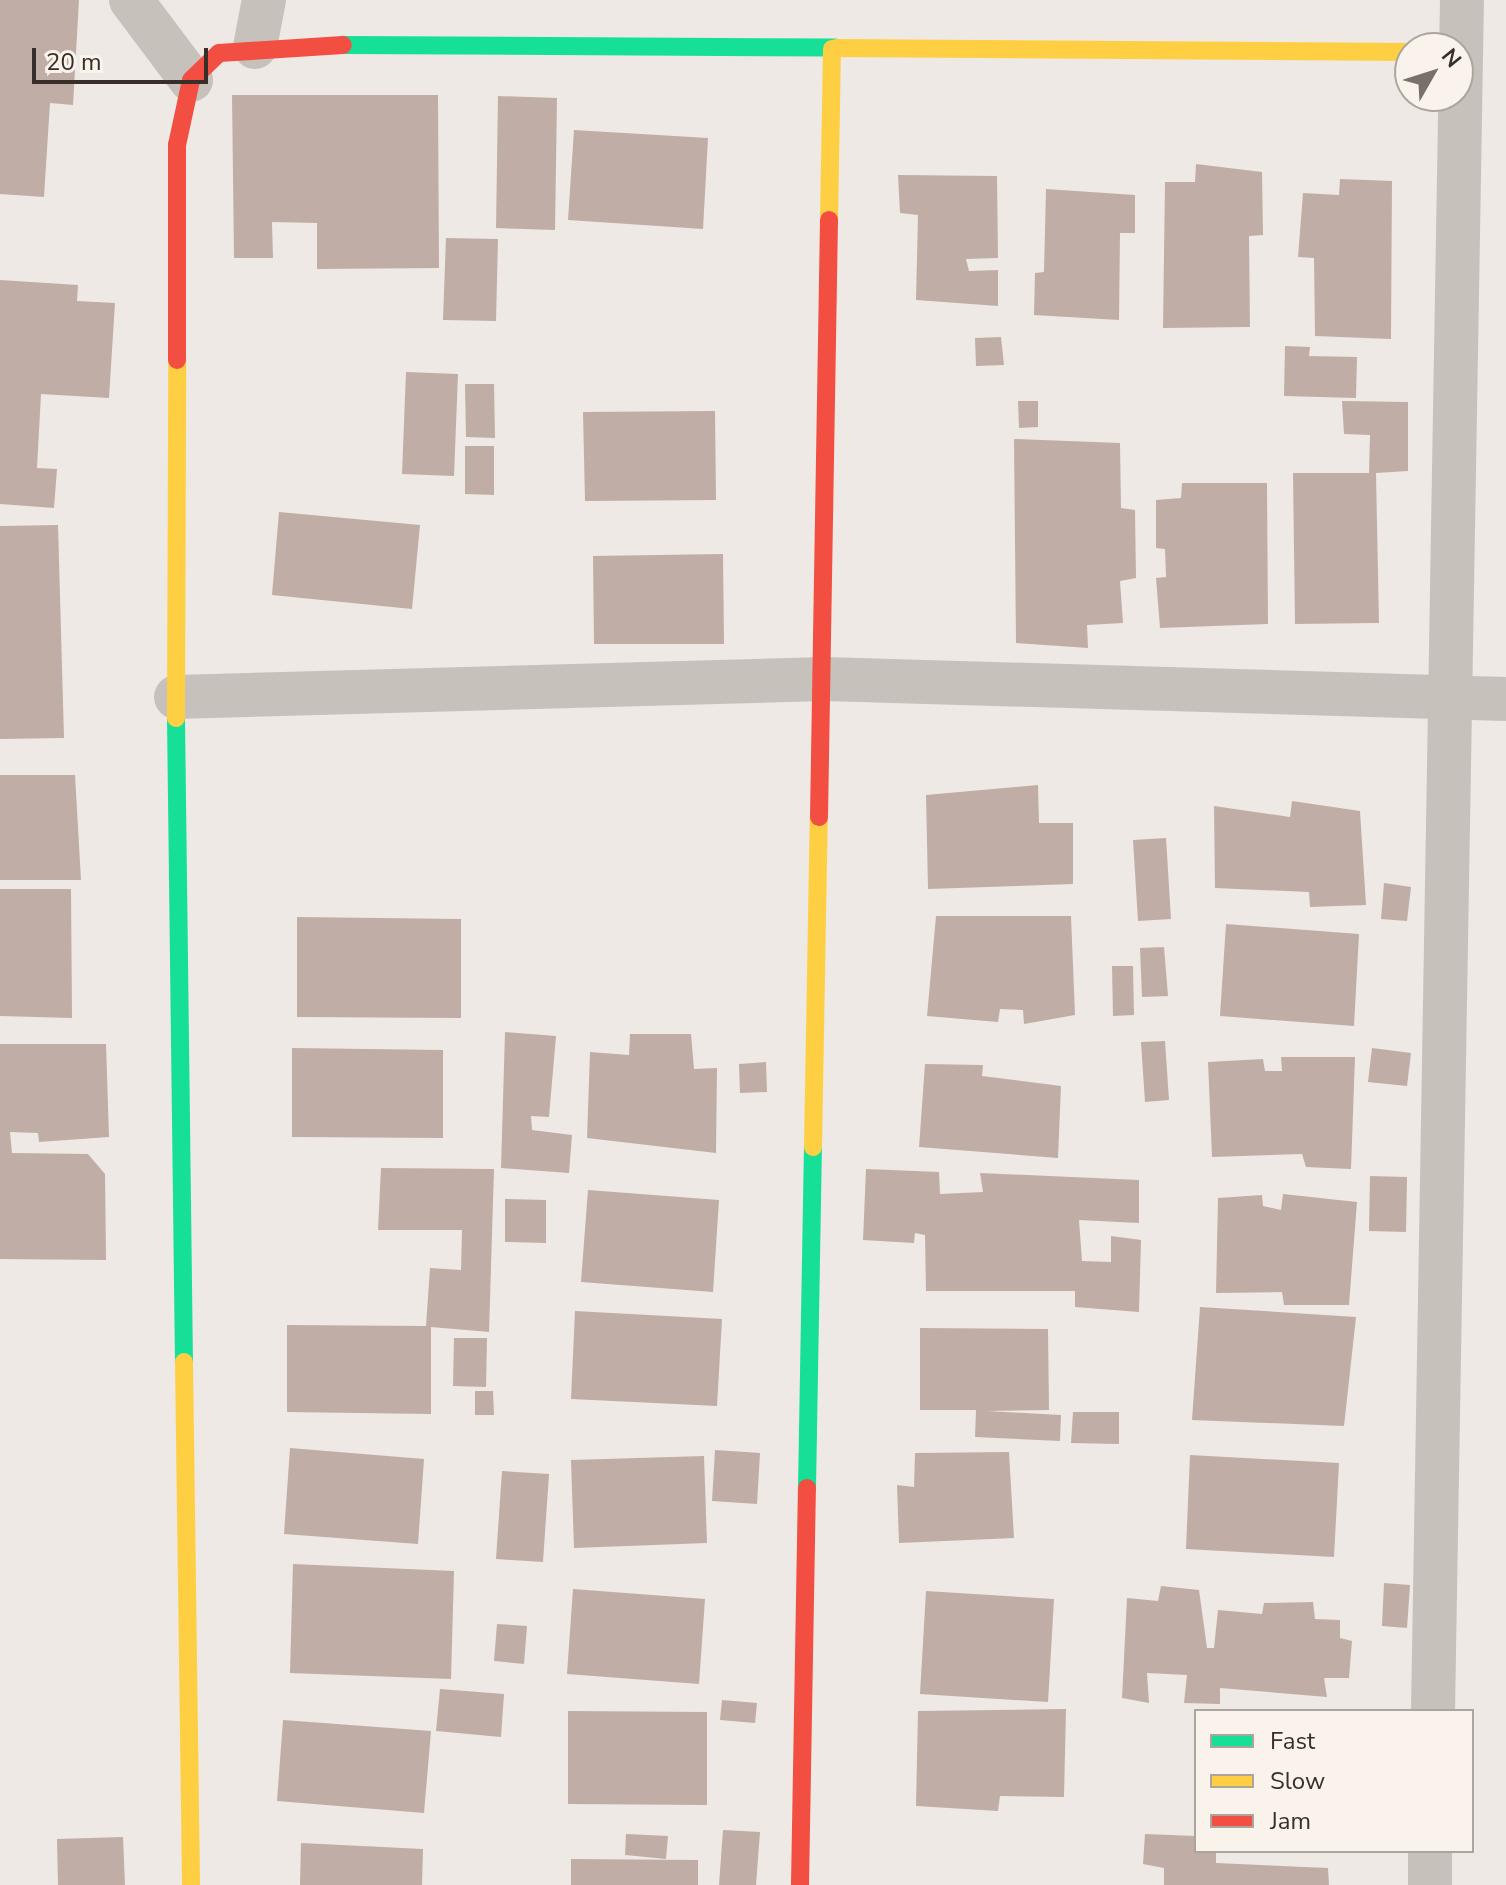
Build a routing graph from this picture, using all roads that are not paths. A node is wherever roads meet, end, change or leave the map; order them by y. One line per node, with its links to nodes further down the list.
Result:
1 (131, 0): 8 (street)
2 (264, 0): 5 (street)
3 (1462, 0): 4 (street)
4 (1461, 32)
5 (255, 47): 6 (street); 8 (street)
6 (832, 49): 7 (street); 10 (street)
7 (1394, 52)
8 (191, 80): 11 (street)
9 (1459, 112): 12 (street)
10 (825, 679): 11 (street); 12 (street); 17 (street)
11 (176, 697): 16 (street)
12 (1450, 698): 13 (street); 14 (street)
13 (1506, 699)
14 (1433, 1709)
15 (1430, 1853): 18 (street)
16 (191, 1885)
17 (800, 1885)
18 (1430, 1885)

